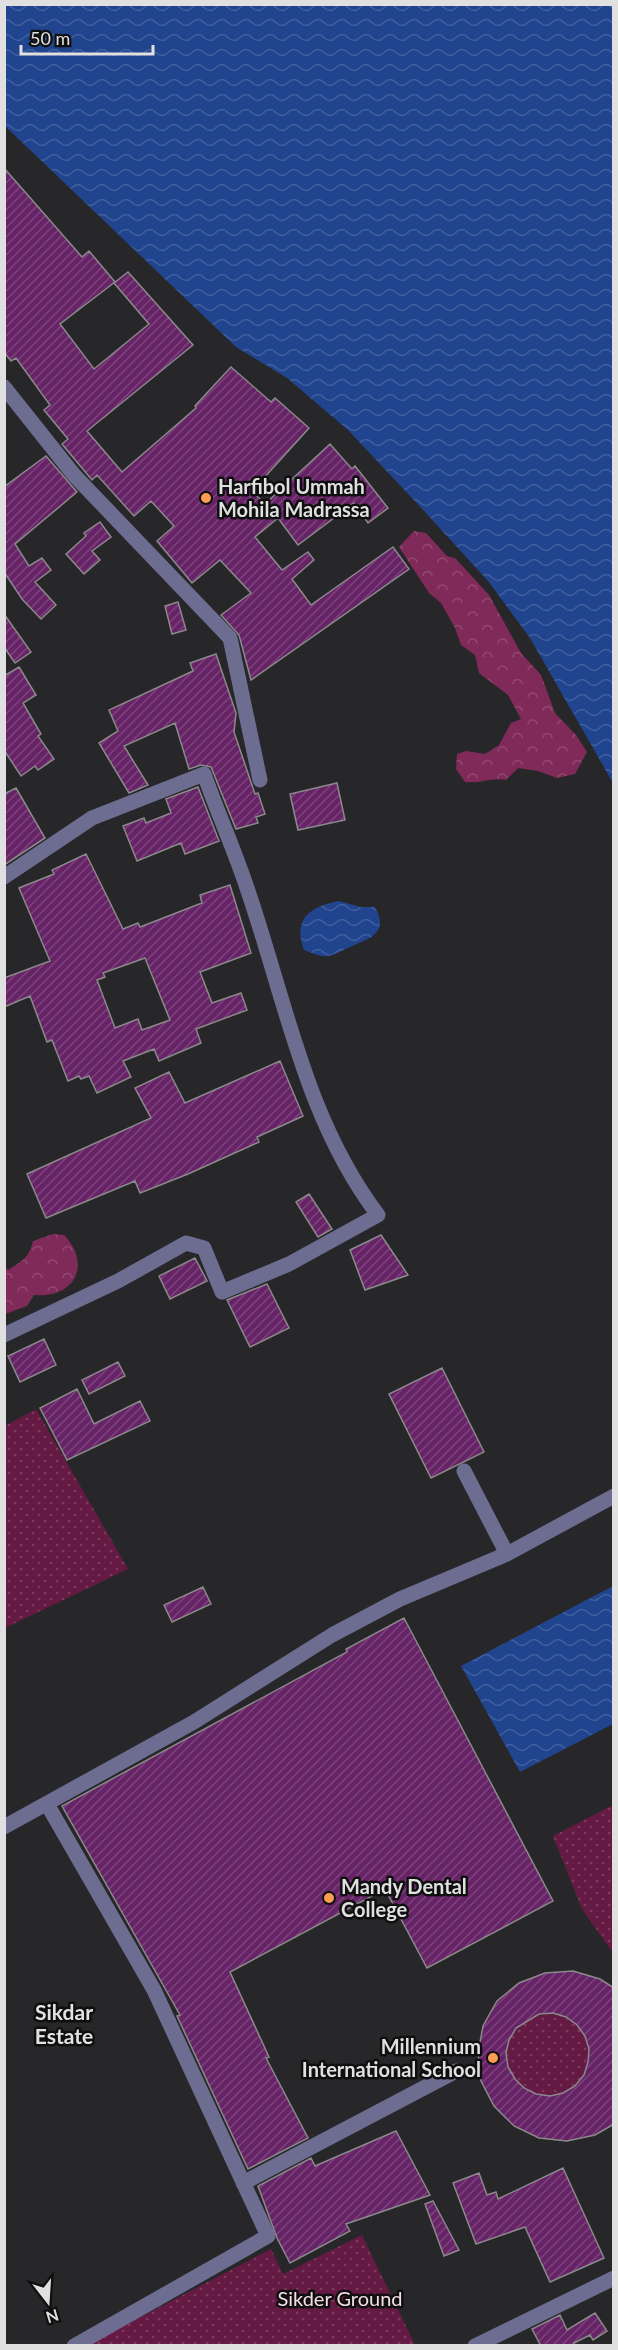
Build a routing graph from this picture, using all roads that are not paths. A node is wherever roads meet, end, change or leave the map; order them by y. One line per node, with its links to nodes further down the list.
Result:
1 (4, 387): 2 (street)
2 (260, 780)
3 (4, 877): 4 (street)
4 (4, 1335)
5 (464, 1471): 7 (street)
6 (614, 1496): 7 (street)
7 (507, 1554): 8 (street)
8 (47, 1804): 9 (street); 11 (street)
9 (4, 1827)
10 (456, 2071): 11 (street)
11 (243, 2183): 14 (street)
12 (614, 2278): 13 (street)
13 (482, 2344)
14 (74, 2346)

